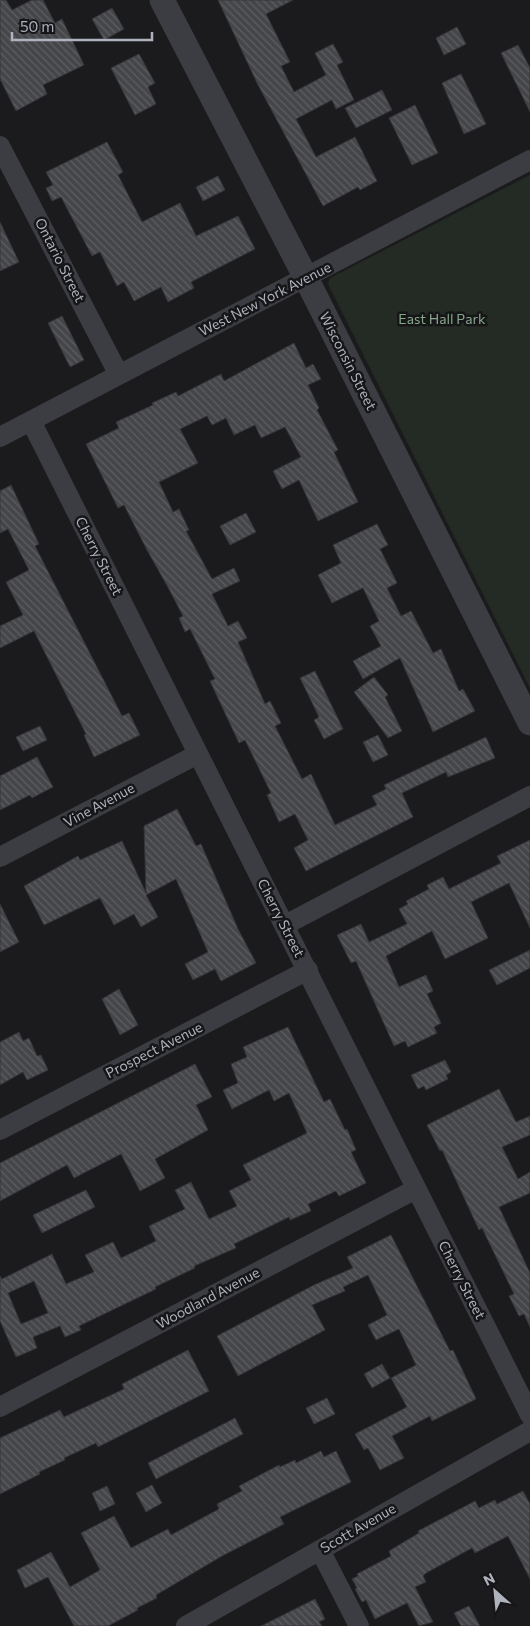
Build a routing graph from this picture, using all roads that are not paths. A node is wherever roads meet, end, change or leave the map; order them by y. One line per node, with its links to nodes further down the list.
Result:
1 (162, 0): 4 (street, Wisconsin Street)
2 (0, 146): 5 (street, Ontario Street)
3 (530, 160): 4 (street, West New York Avenue)
4 (306, 278): 5 (street, West New York Avenue); 8 (street, Wisconsin Street)
5 (119, 375): 6 (street, West New York Avenue)
6 (32, 421): 7 (street, West New York Avenue); 9 (street, Cherry Street)
7 (0, 437)
8 (530, 723)
9 (198, 754): 11 (street, Vine Avenue); 12 (street, Cherry Street)
10 (530, 796): 12 (street)
11 (0, 857)
12 (285, 925): 13 (street, Cherry Street)
13 (308, 970): 14 (street, Prospect Avenue); 15 (street, Cherry Street)
14 (0, 1130)
15 (416, 1189): 16 (street, Woodland Avenue); 17 (street, Cherry Street)
16 (0, 1407)
17 (530, 1415)
18 (530, 1431): 19 (street, Scott Avenue)
19 (320, 1550): 20 (street, Scott Avenue); 21 (street)
20 (186, 1626)
21 (359, 1626)

